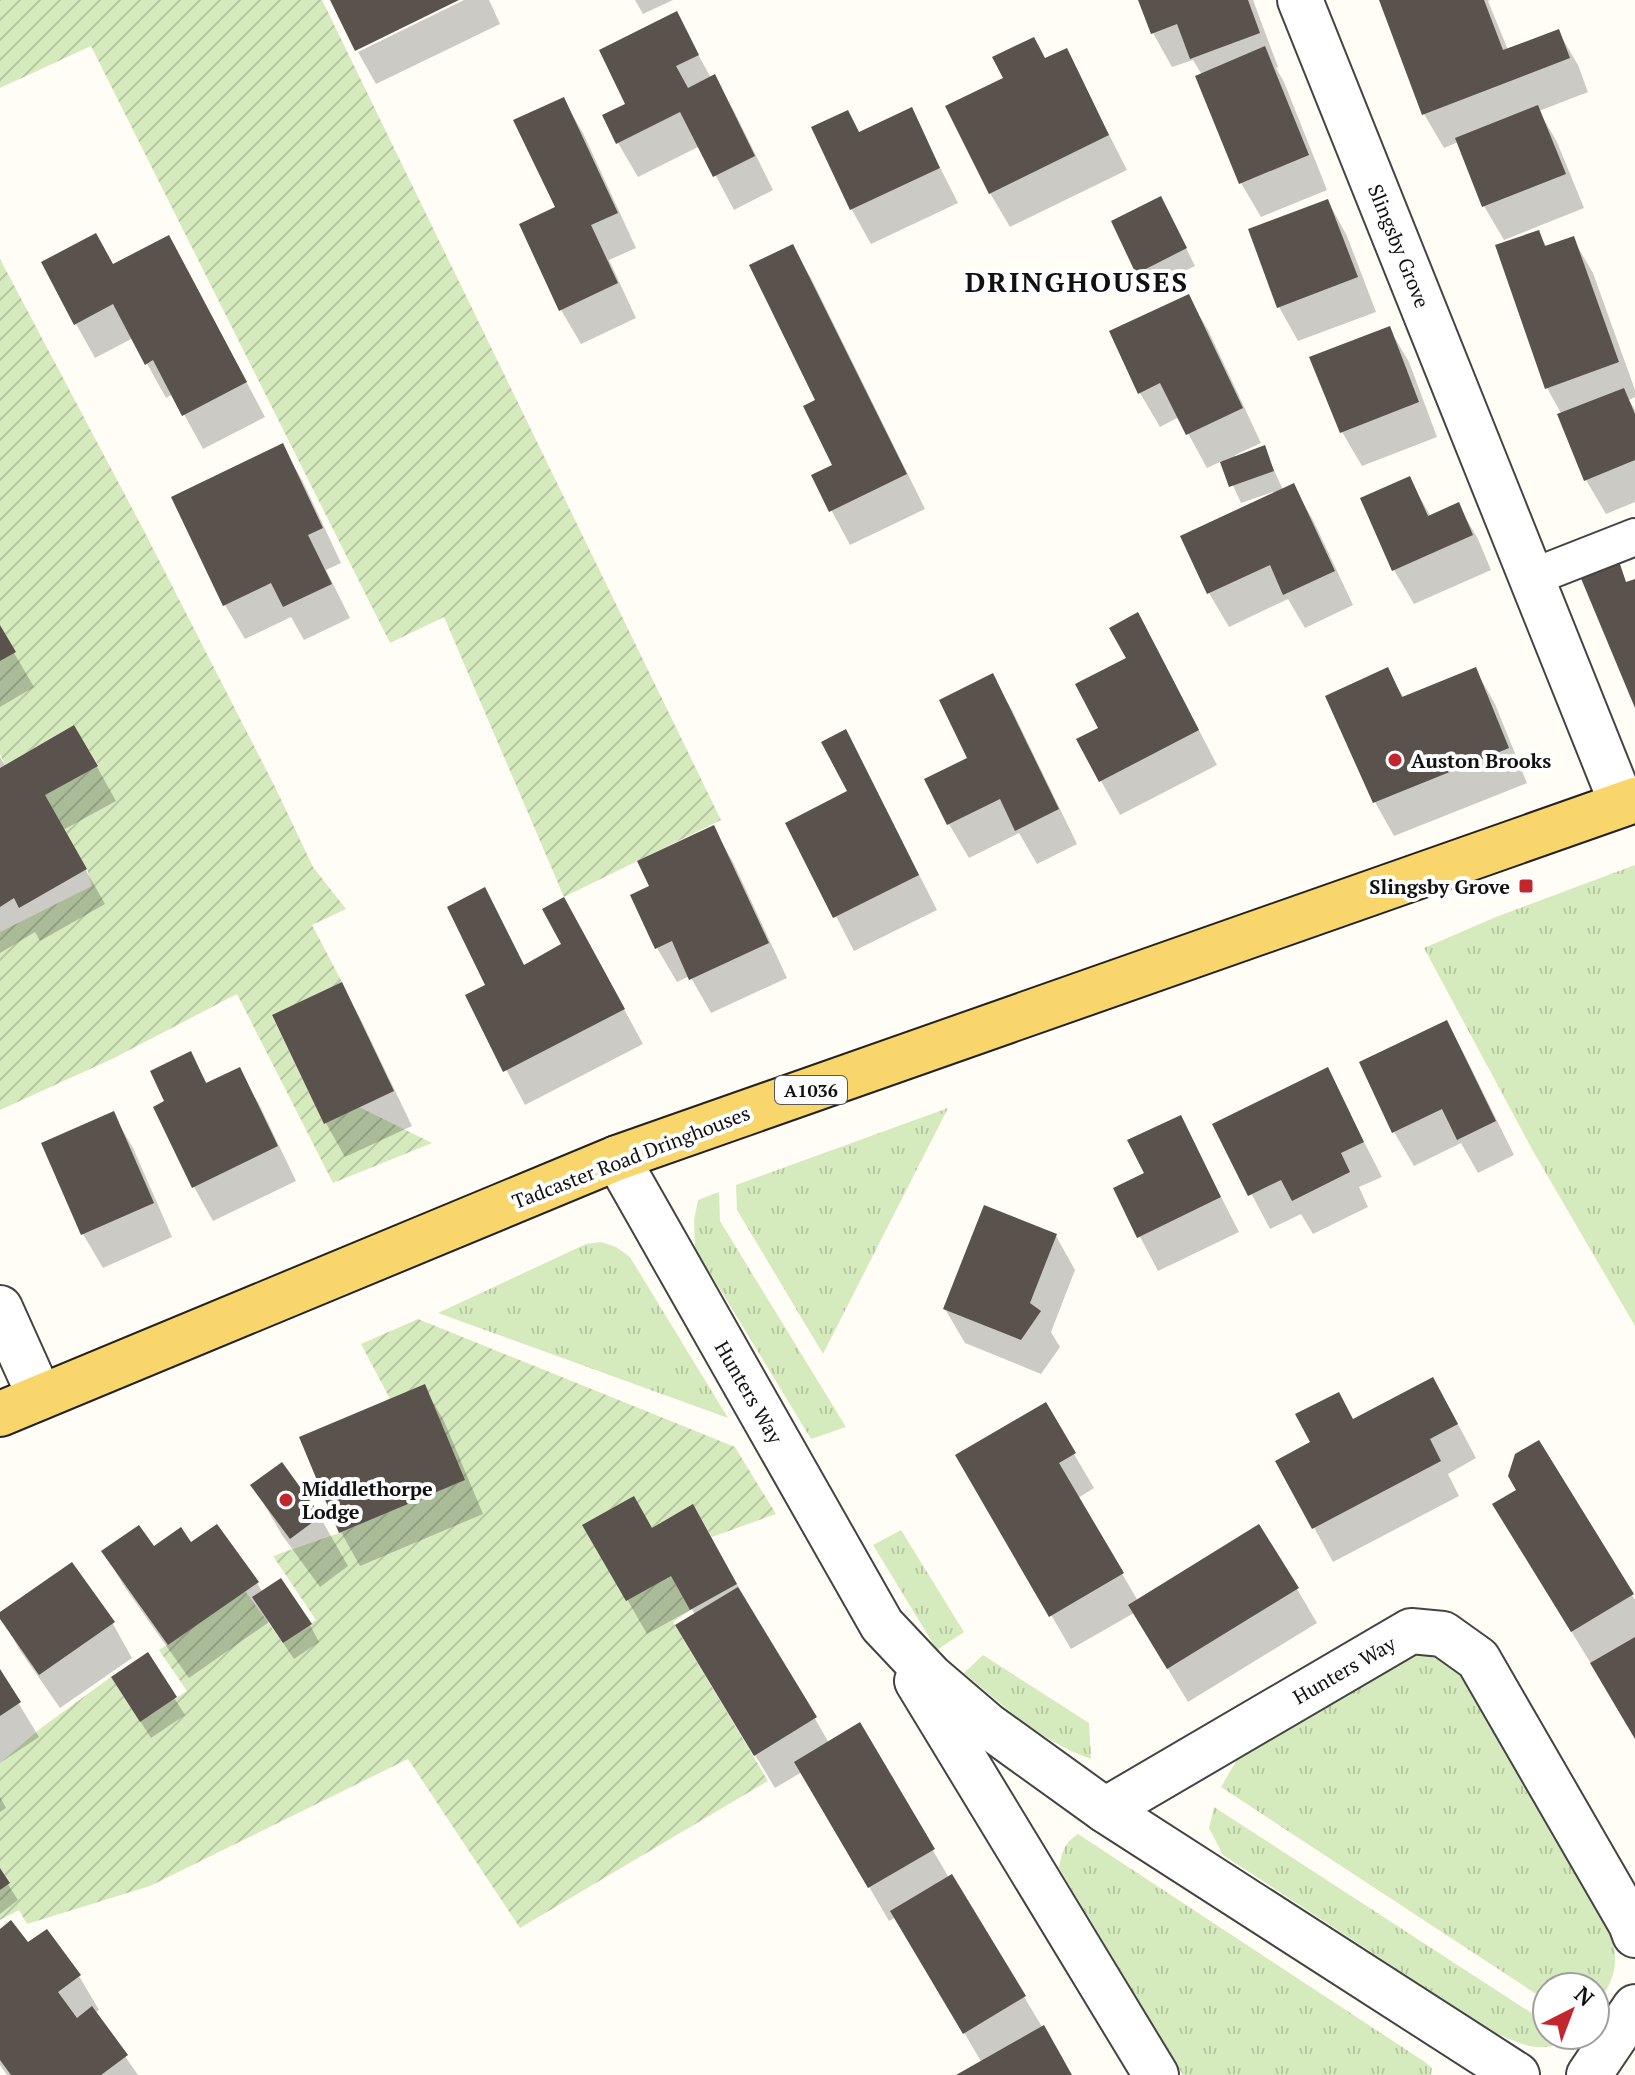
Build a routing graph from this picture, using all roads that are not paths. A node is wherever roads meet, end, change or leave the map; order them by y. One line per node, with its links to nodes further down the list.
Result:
1 (1300, 0): 3 (street, Slingsby Grove)
2 (1635, 537): 3 (lane)
3 (1533, 577): 4 (street, Slingsby Grove)
4 (1628, 802): 5 (main road, Tadcaster Road Dringhouses / A1036)
5 (617, 1158): 7 (main road, Tadcaster Road Dringhouses / A1036); 9 (street, Hunters Way)
6 (0, 1308): 7 (street)
7 (40, 1397): 8 (main road, Tadcaster Road Dringhouses / A1036)
8 (0, 1414)
9 (882, 1625): 10 (street, Hunters Way); 14 (street, Hunters Way)
10 (1105, 1810): 11 (street, Hunters Way); 13 (street, Hunters Way)
11 (1635, 1935)
12 (1635, 2007): 15 (street)
13 (1508, 2073)
14 (1156, 2075)
15 (1589, 2075)

